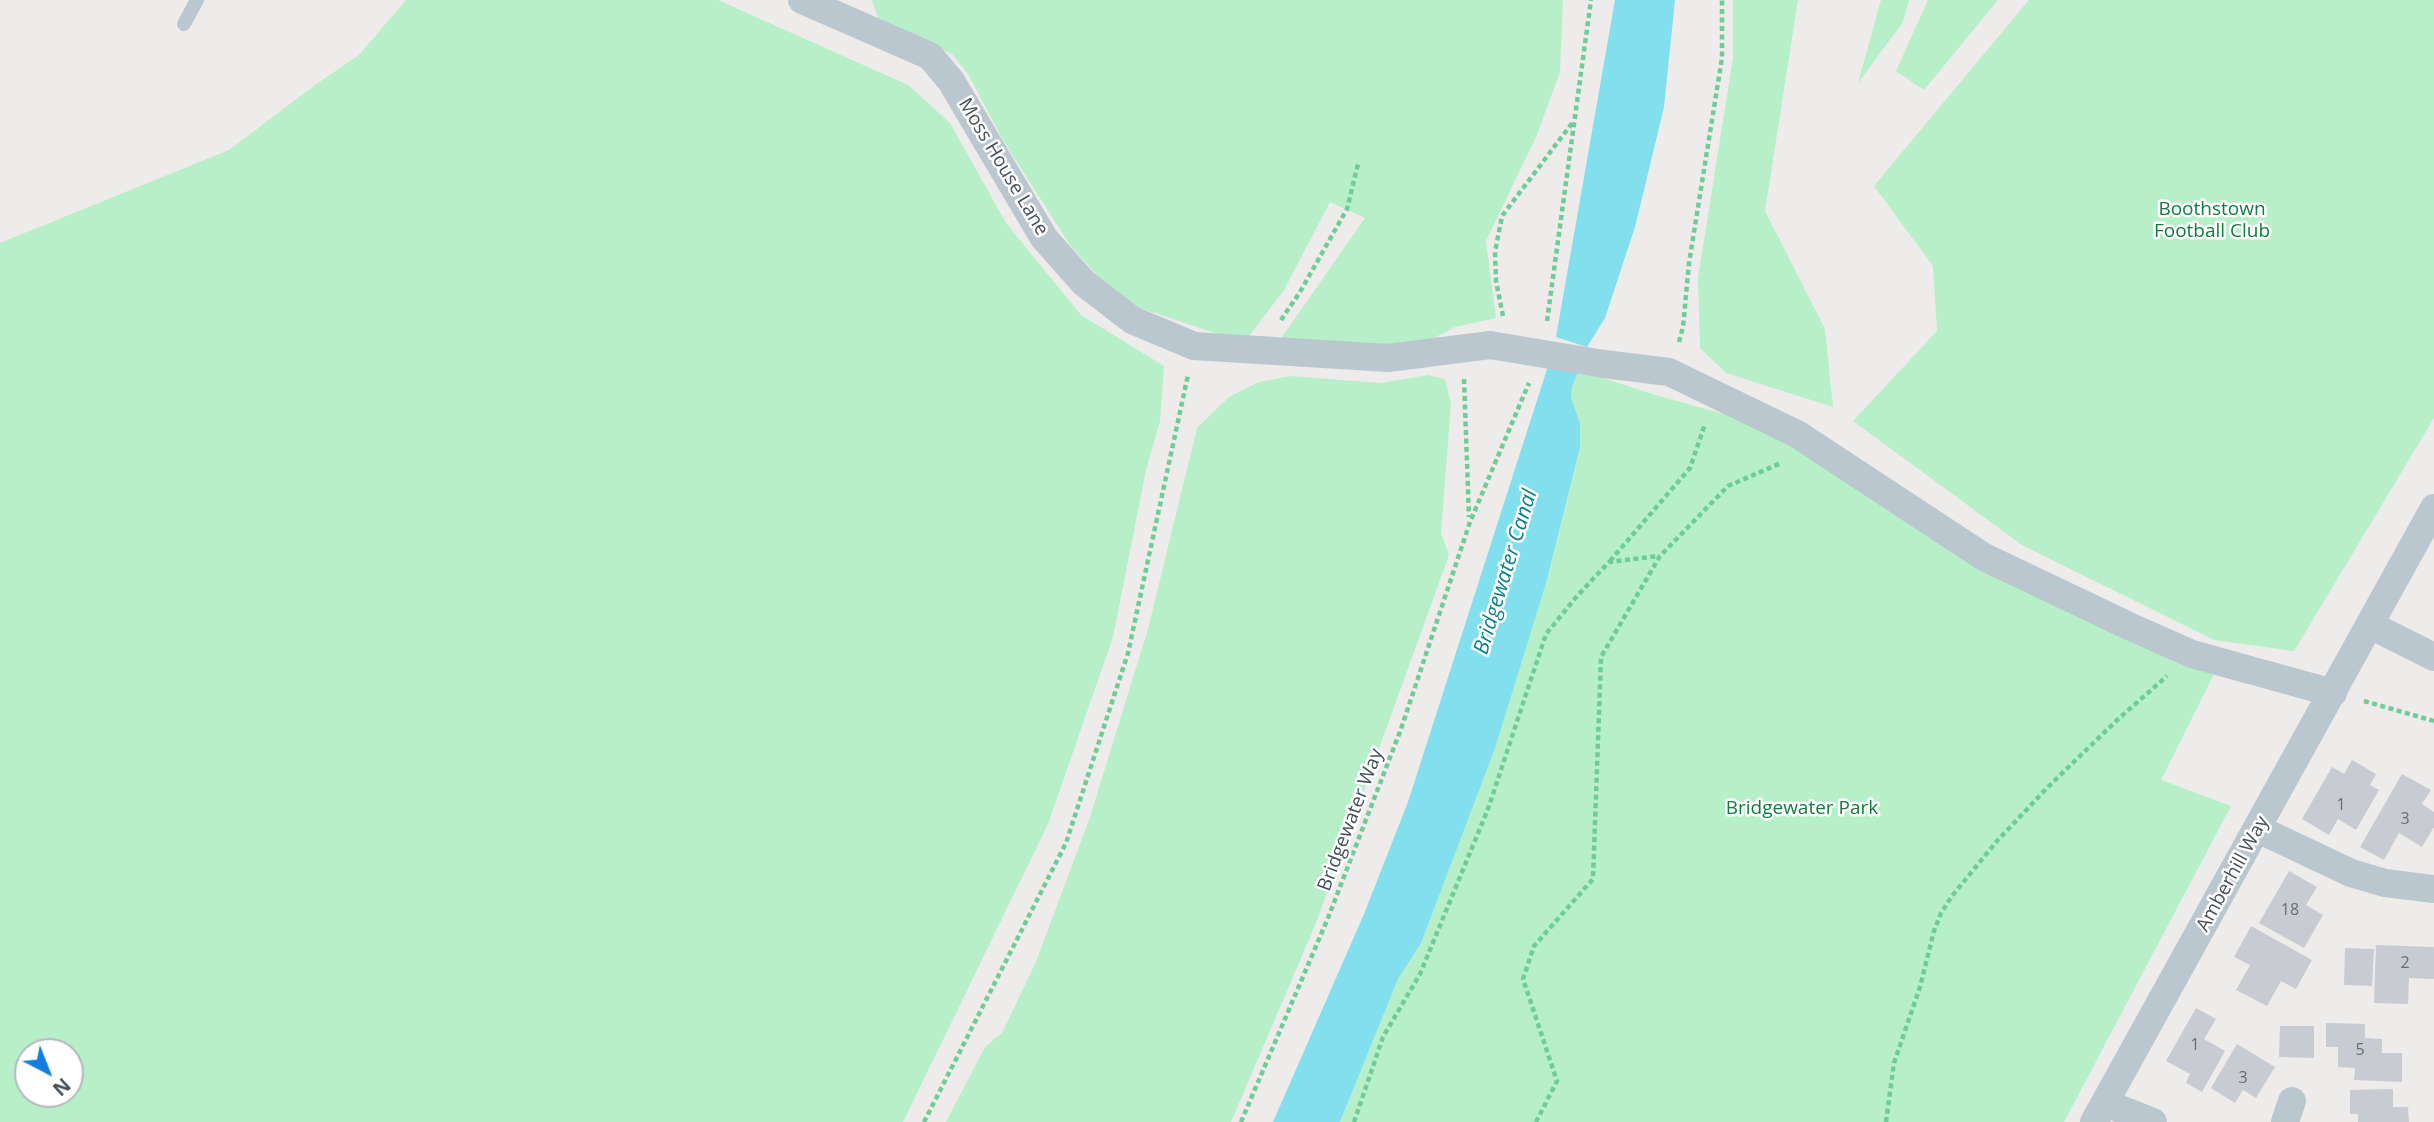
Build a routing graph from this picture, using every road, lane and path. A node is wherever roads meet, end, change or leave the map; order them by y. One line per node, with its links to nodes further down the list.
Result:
1 (197, 0): 5 (lane)
2 (802, 0): 8 (street, Moss House Lane)
3 (1591, 0): 7 (path)
4 (1722, 0): 10 (path)
5 (184, 24)
6 (1358, 164): 9 (path)
7 (1544, 333)
8 (1194, 346): 9 (street, Moss House Lane); 25 (path)
9 (1260, 349): 10 (street, Moss House Lane, bridge)
10 (1669, 372): 12 (street, Moss House Lane)
11 (1532, 376): 26 (path, Bridgewater Way)
12 (1714, 394): 13 (street, Moss House Lane); 16 (path)
13 (1817, 447): 15 (path); 18 (street, Moss House Lane)
14 (2434, 508): 17 (street, Amberhill Way)
15 (1660, 556): 16 (path); 28 (path)
16 (1609, 562): 27 (path)
17 (2370, 625): 19 (street); 20 (street, Amberhill Way)
18 (2192, 654): 20 (street, Moss House Lane); 29 (path)
19 (2434, 657)
20 (2333, 692): 21 (path); 22 (street, Amberhill Way)
21 (2434, 721)
22 (2258, 829): 23 (street); 24 (street, Amberhill Way)
23 (2434, 889)
24 (2100, 1112): 30 (street)
25 (924, 1122)
26 (1241, 1122)
27 (1354, 1122)
28 (1536, 1122)
29 (1886, 1122)
30 (2153, 1122)

